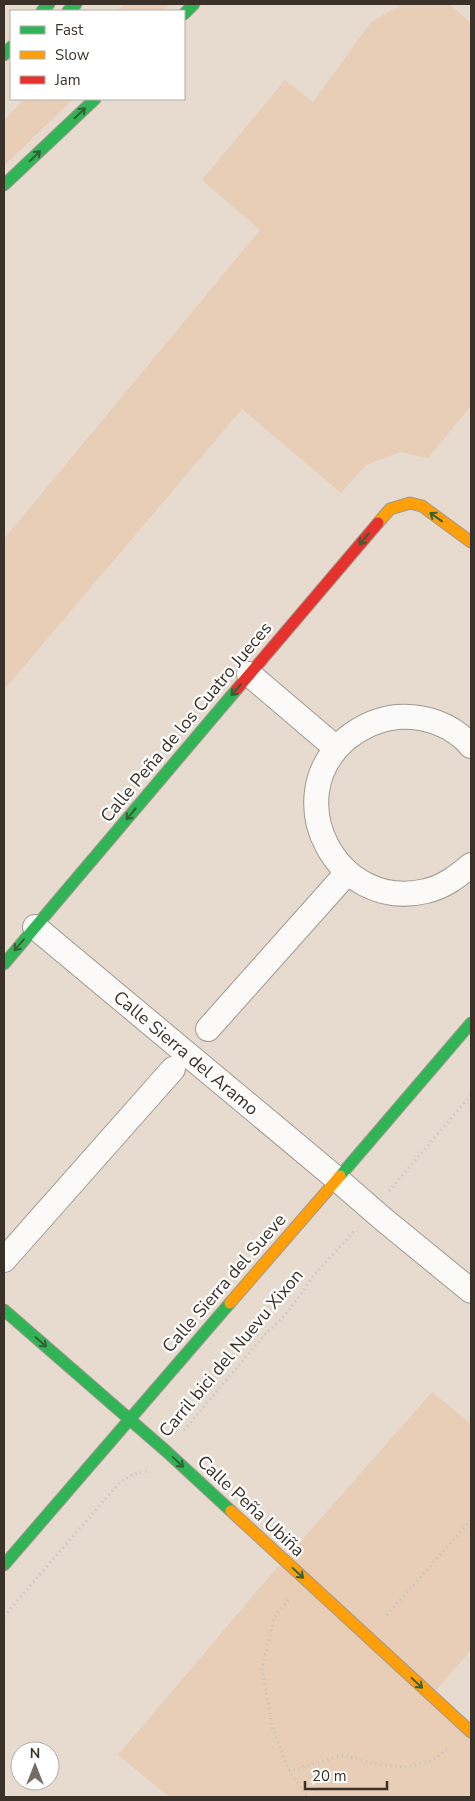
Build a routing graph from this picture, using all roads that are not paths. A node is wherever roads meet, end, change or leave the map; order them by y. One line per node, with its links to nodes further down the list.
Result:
1 (194, 4): 2 (main road)
2 (185, 13)
3 (94, 100): 4 (main road, one-way to 3)
4 (4, 186)
5 (471, 542): 6 (main road, Calle Peña de los Cuatro Jueces, one-way to 6)
6 (249, 674): 8 (street); 11 (main road, Calle Peña de los Cuatro Jueces, one-way to 11)
7 (468, 736): 8 (street)
8 (336, 748): 10 (street)
9 (471, 864): 10 (street)
10 (347, 873): 14 (street)
11 (35, 927): 12 (main road, Calle Peña de los Cuatro Jueces, one-way to 12); 16 (street, Calle Sierra del Aramo)
12 (4, 964)
13 (471, 1023): 16 (main road, Calle Sierra del Sueve)
14 (208, 1030)
15 (173, 1069): 17 (street)
16 (338, 1179): 18 (street, Calle Sierra del Aramo); 20 (main road, Calle Sierra del Sueve)
17 (4, 1260)
18 (471, 1291)
19 (4, 1310): 20 (main road, Calle Peña Ubiña, one-way to 20)
20 (129, 1418): 21 (main road, Calle Sierra del Sueve); 22 (main road, Calle Peña Ubiña, one-way to 22)
21 (4, 1566)
22 (471, 1732)

